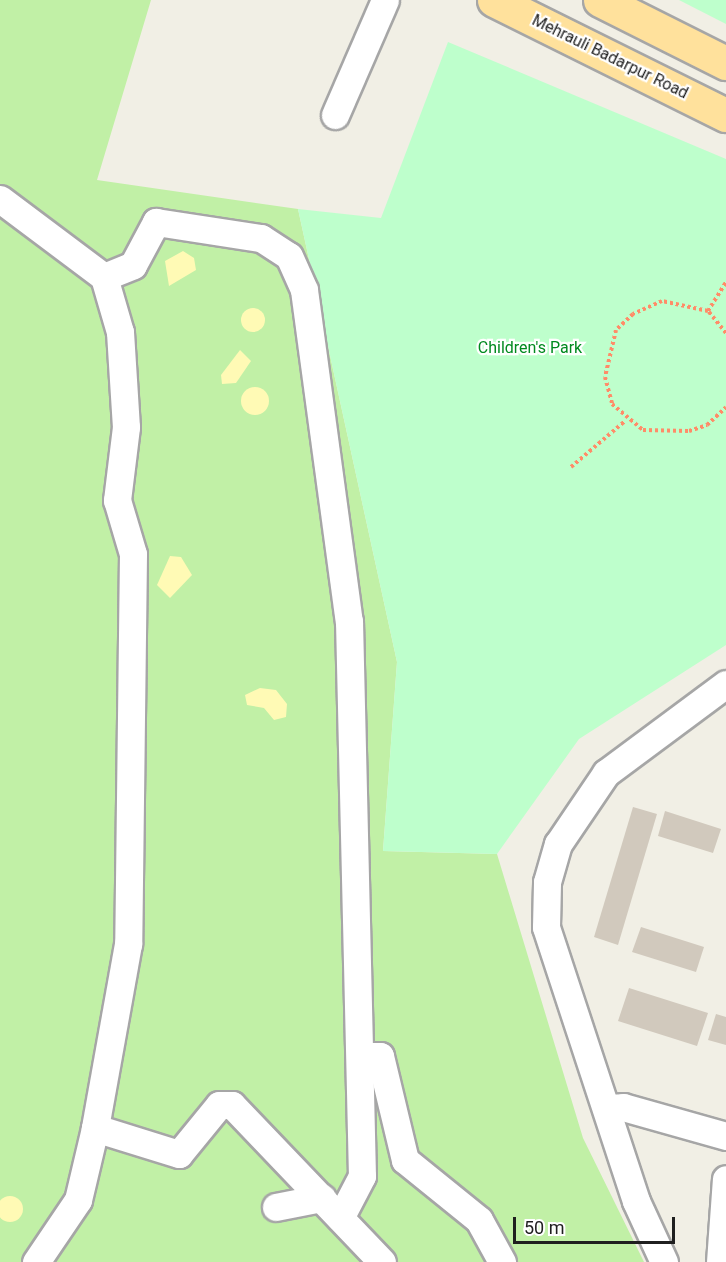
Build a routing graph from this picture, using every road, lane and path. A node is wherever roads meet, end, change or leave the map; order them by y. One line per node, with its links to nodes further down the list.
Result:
1 (385, 0): 5 (street)
2 (494, 0): 6 (main road, Mehrauli Badarpur Road)
3 (600, 0): 4 (main road)
4 (726, 63)
5 (335, 115)
6 (726, 115)
7 (0, 199): 8 (street)
8 (104, 277): 16 (street); 18 (street)
9 (726, 282): 10 (path)
10 (708, 311): 11 (path); 13 (path)
11 (726, 333)
12 (726, 407): 13 (path)
13 (626, 421): 14 (path)
14 (571, 467)
15 (726, 684): 17 (street)
16 (361, 1056): 23 (street); 26 (street)
17 (606, 1108): 19 (street); 27 (street)
18 (95, 1128): 21 (street); 24 (street)
19 (726, 1136)
20 (726, 1179): 28 (street)
21 (322, 1198): 22 (street); 23 (street)
22 (276, 1207)
23 (340, 1218): 25 (street)
24 (36, 1262)
25 (382, 1262)
26 (502, 1262)
27 (664, 1262)
28 (720, 1262)

